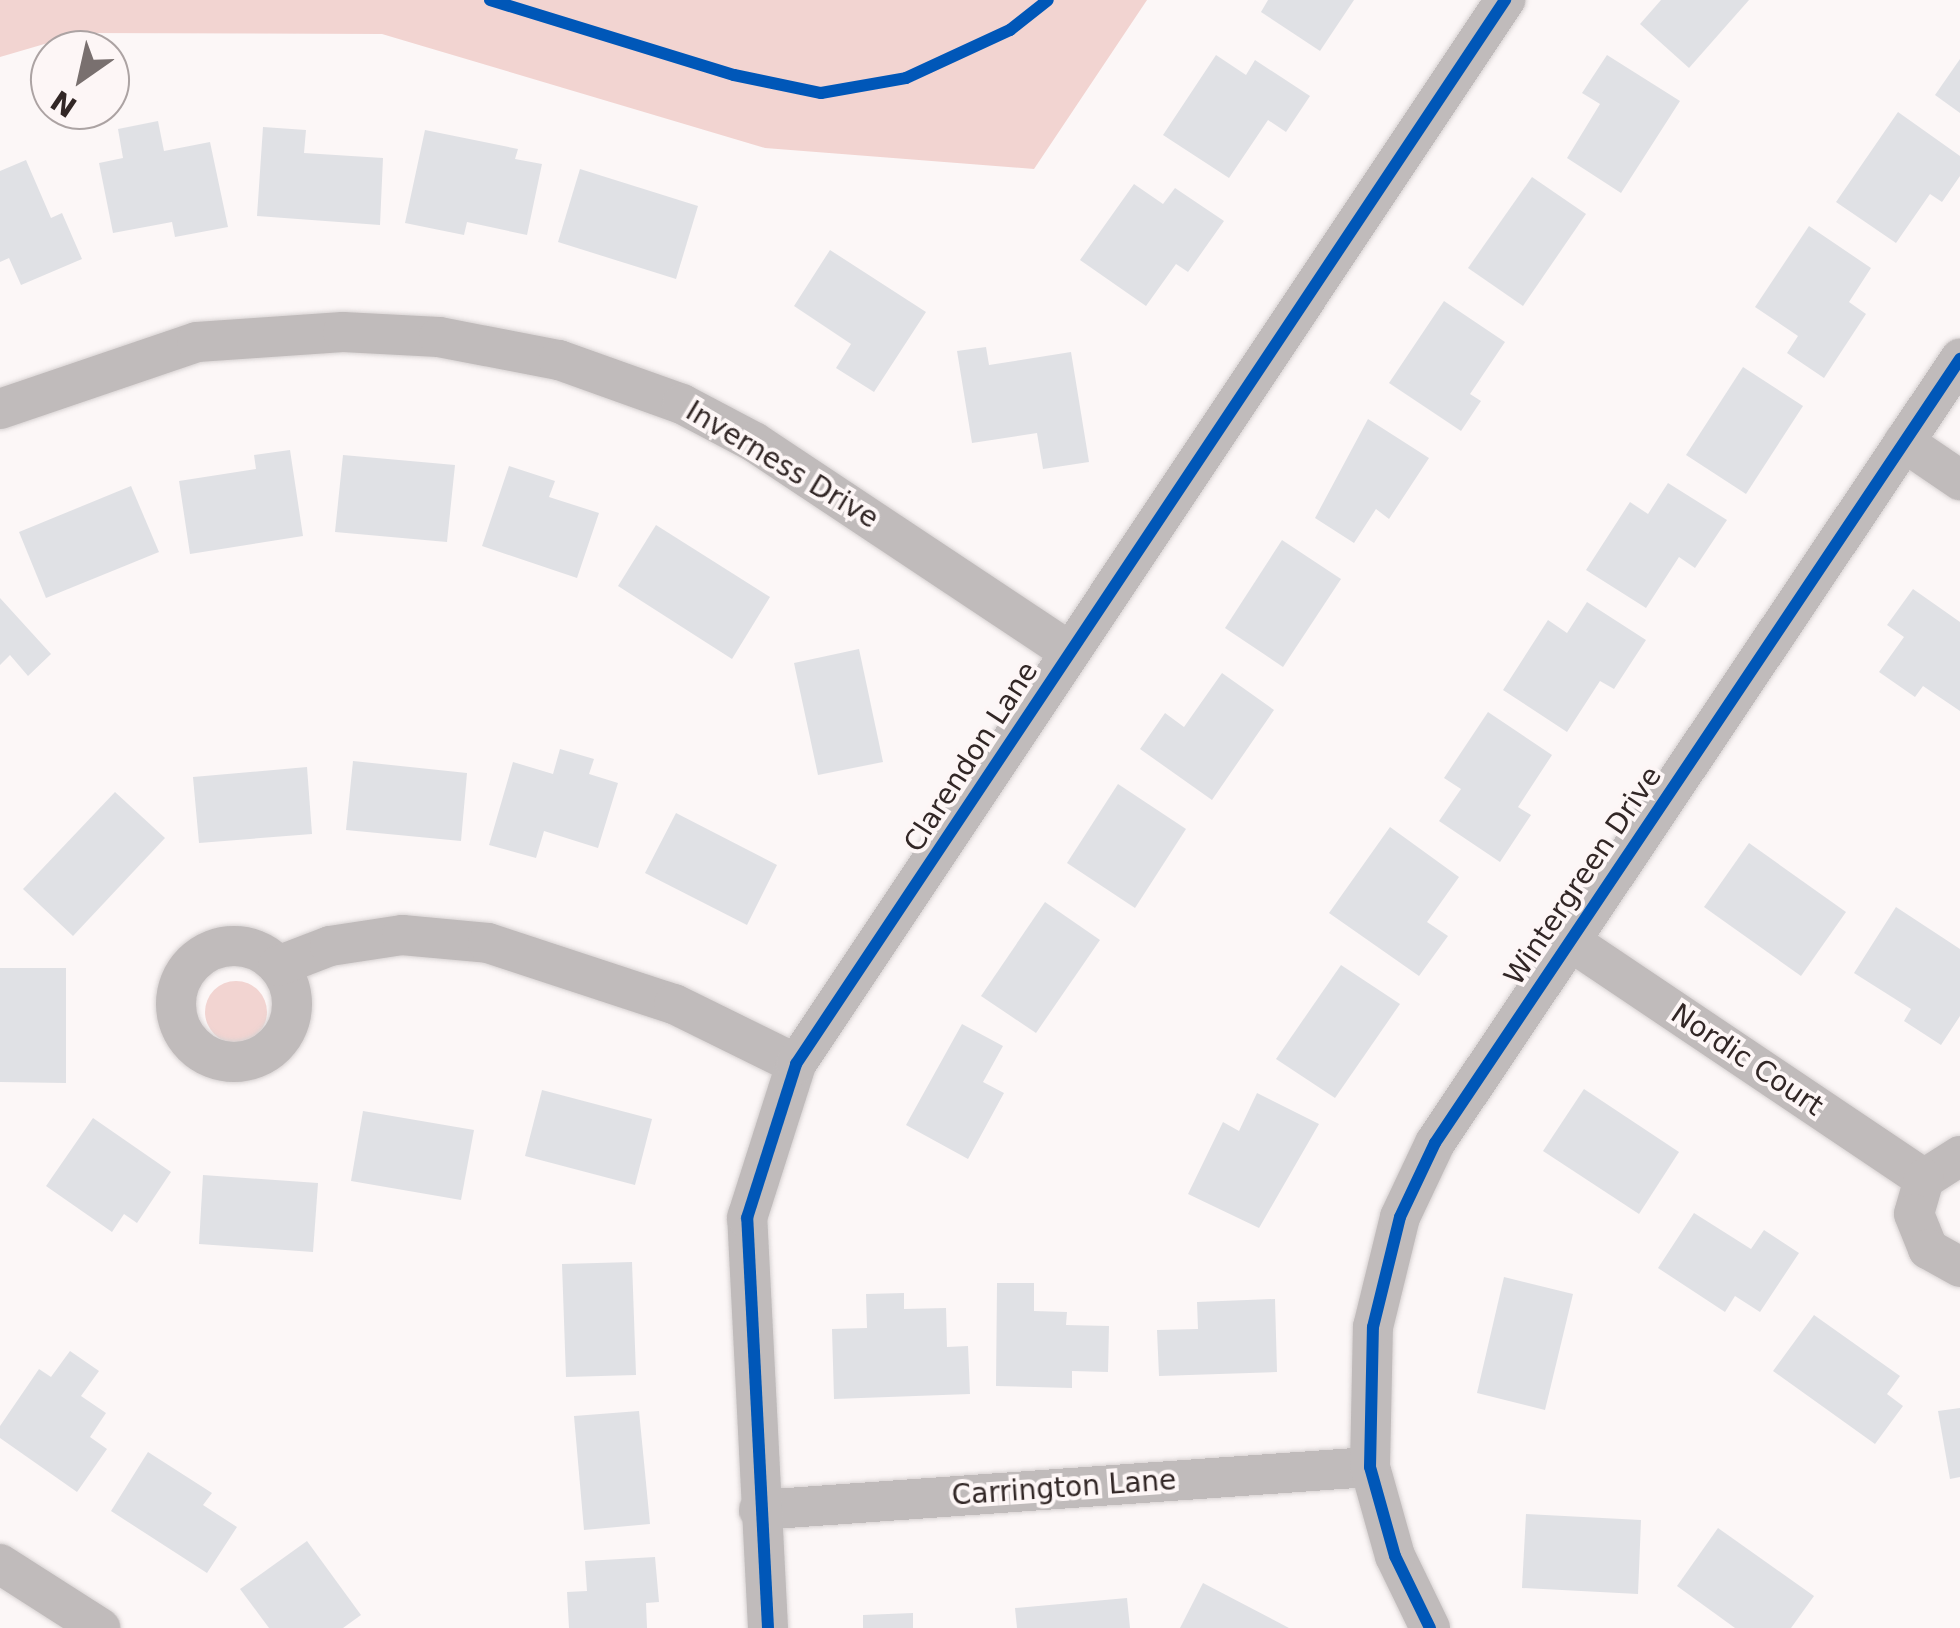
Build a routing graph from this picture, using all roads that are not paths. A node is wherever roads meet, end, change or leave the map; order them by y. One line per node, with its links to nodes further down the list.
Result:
1 (1505, 0): 6 (street, Clarendon Lane)
2 (1960, 359): 4 (street, Wintergreen Drive)
3 (0, 410): 6 (street, Inverness Drive)
4 (1904, 442): 5 (street); 7 (street, Wintergreen Drive)
5 (1960, 480)
6 (1069, 650): 9 (street, Clarendon Lane)
7 (1570, 941): 11 (street, Nordic Court); 13 (street, Wintergreen Drive)
8 (278, 966): 9 (street)
9 (796, 1064): 14 (street, Clarendon Lane)
10 (1960, 1156): 11 (street)
11 (1924, 1178): 12 (street)
12 (1960, 1267)
13 (1370, 1467): 14 (street, Carrington Lane); 18 (street, Wintergreen Drive)
14 (759, 1510): 17 (street, Clarendon Lane)
15 (0, 1564): 16 (street)
16 (100, 1628)
17 (768, 1628)
18 (1430, 1628)

